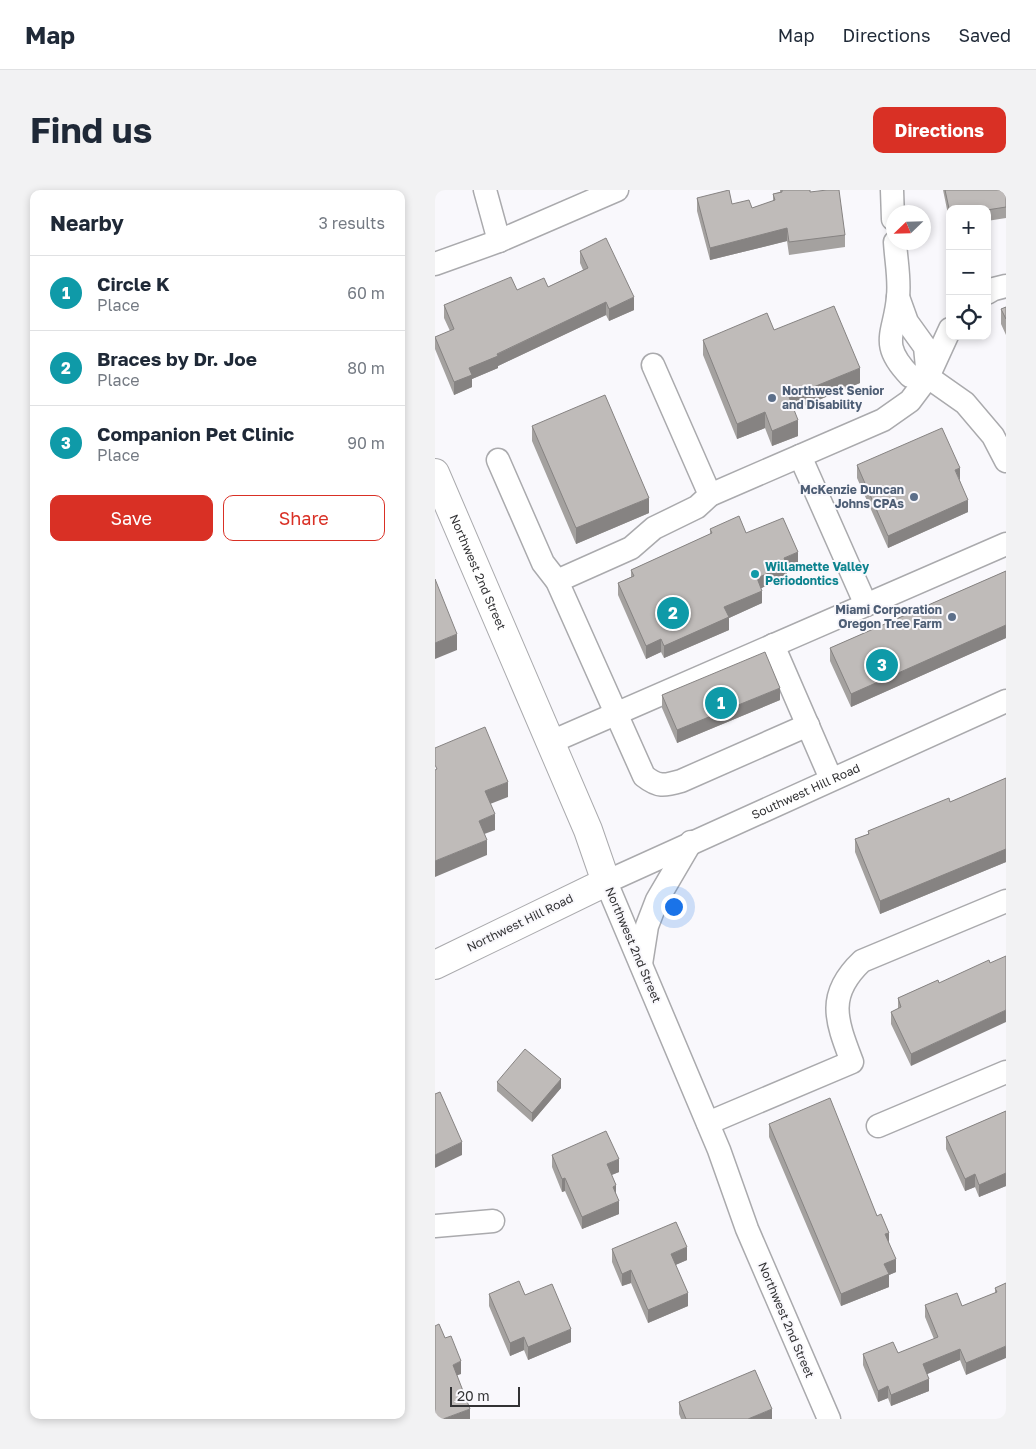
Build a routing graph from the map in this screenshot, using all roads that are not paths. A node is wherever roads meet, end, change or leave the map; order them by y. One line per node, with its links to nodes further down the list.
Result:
1 (485, 190): 5 (street)
2 (617, 190): 5 (street)
3 (891, 190): 4 (street)
4 (892, 205)
5 (499, 241): 7 (street)
6 (895, 250): 12 (street)
7 (435, 264)
8 (1006, 286): 9 (street)
9 (991, 290)
10 (946, 338): 12 (street)
11 (653, 365): 17 (street)
12 (928, 376): 13 (street); 15 (street)
13 (800, 456): 17 (street); 20 (street)
14 (498, 460): 19 (street)
15 (1006, 461)
16 (435, 472): 25 (main road, Northwest 2nd Street)
17 (710, 495): 19 (street)
18 (1006, 544): 20 (street)
19 (557, 581): 23 (street)
20 (866, 605): 21 (street)
21 (773, 645): 23 (street); 24 (street)
22 (1006, 701): 26 (street, Southwest Hill Road)
23 (616, 713): 24 (street); 25 (street)
24 (808, 725): 26 (street)
25 (551, 742): 28 (main road, Northwest 2nd Street)
26 (831, 779): 27 (street, Southwest Hill Road)
27 (691, 842): 28 (street, Southwest Hill Road); 30 (street)
28 (606, 882): 30 (street, Northwest 2nd Street); 31 (main road, Northwest Hill Road)
29 (1006, 901): 33 (street)
30 (641, 964): 33 (street, Northwest 2nd Street)
31 (435, 965)
32 (1006, 1072): 34 (street)
33 (708, 1123): 37 (street, Northwest 2nd Street)
34 (878, 1126)
35 (493, 1221): 36 (street)
36 (435, 1226)
37 (829, 1419)

